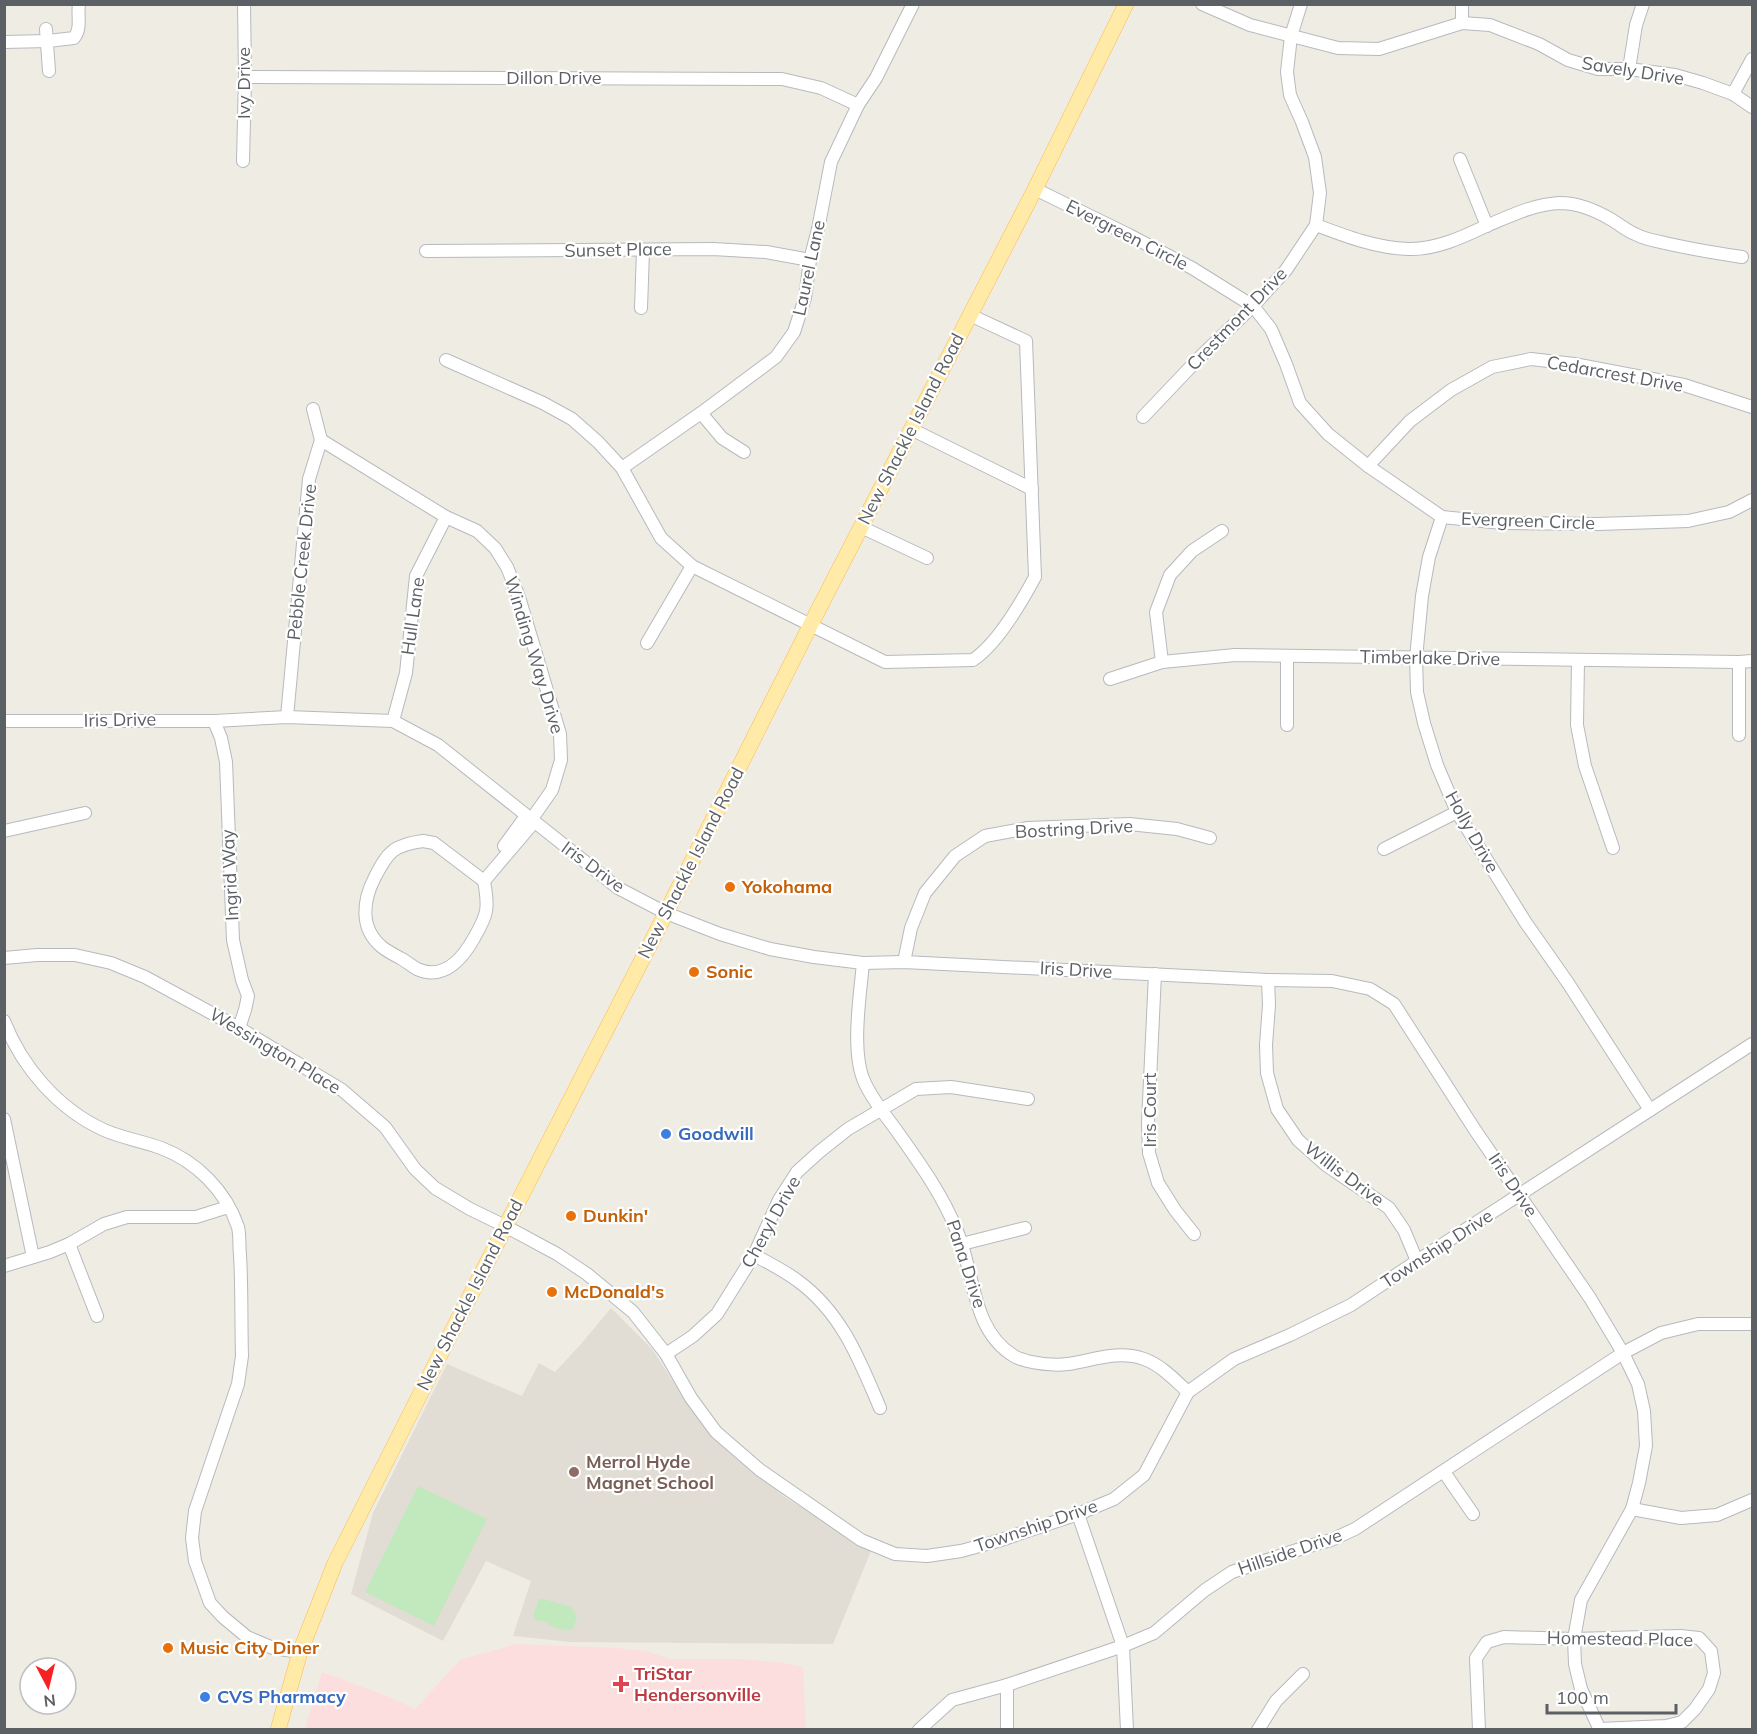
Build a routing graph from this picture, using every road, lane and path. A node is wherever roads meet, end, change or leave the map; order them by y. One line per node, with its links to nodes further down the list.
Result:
1 (78, 4): 10 (street)
2 (244, 4): 16 (street, Ivy Drive)
3 (913, 4): 18 (street, Laurel Lane)
4 (1126, 4): 22 (main road, New Shackle Island Road)
5 (1202, 4): 11 (street, Savely Drive)
6 (1301, 4): 11 (street, Crestmont Drive)
7 (1462, 4): 9 (street)
8 (1643, 4): 14 (street)
9 (1462, 23): 11 (street, Savely Drive); 14 (street, Savely Drive)
10 (47, 35): 12 (street); 15 (street)
11 (1291, 36): 23 (street, Crestmont Drive)
12 (4, 42)
13 (1752, 59): 17 (street)
14 (1629, 69): 17 (street, Savely Drive)
15 (49, 71)
16 (245, 77): 18 (street, Dillon Drive); 21 (street, Ivy Drive)
17 (1733, 94): 19 (street, Savely Drive)
18 (858, 105): 28 (street, Laurel Lane)
19 (1752, 107)
20 (1460, 159): 24 (street)
21 (243, 161)
22 (1035, 189): 29 (street, Evergreen Circle); 31 (main road, New Shackle Island Road)
23 (1316, 225): 24 (street); 29 (street, Crestmont Drive)
24 (1487, 226): 27 (street)
25 (426, 251): 26 (street, Sunset Place)
26 (643, 251): 28 (street, Sunset Place); 30 (street)
27 (1742, 257)
28 (810, 260): 35 (street, Laurel Lane)
29 (1253, 306): 36 (street, Crestmont Drive); 40 (street, Evergreen Circle)
30 (641, 308)
31 (970, 315): 37 (main road, New Shackle Island Road); 42 (street)
32 (446, 360): 41 (street)
33 (1752, 407): 40 (street, Cedarcrest Drive)
34 (313, 409): 38 (street)
35 (701, 413): 39 (street); 41 (street, Laurel Lane)
36 (1143, 417)
37 (911, 429): 42 (street); 46 (main road, New Shackle Island Road)
38 (321, 440): 45 (street, Winding Way Drive); 59 (street, Pebble Creek Drive)
39 (744, 452)
40 (1368, 466): 44 (street, Evergreen Circle)
41 (622, 468): 49 (street)
42 (1032, 489): 50 (street)
43 (1752, 500): 44 (street, Evergreen Circle)
44 (1442, 516): 53 (street, Holly Drive)
45 (446, 517): 62 (street, Hull Lane); 67 (street, Winding Way Drive)
46 (861, 527): 48 (street); 50 (main road, New Shackle Island Road)
47 (1222, 531): 56 (street)
48 (927, 558)
49 (692, 566): 50 (street); 51 (street)
50 (810, 626): 73 (main road, New Shackle Island Road)
51 (646, 643)
52 (1287, 656): 53 (street, Timberlake Drive); 56 (street, Timberlake Drive); 63 (street)
53 (1416, 658): 54 (street, Timberlake Drive); 65 (street, Holly Drive)
54 (1578, 660): 57 (street, Timberlake Drive); 70 (street)
55 (1752, 661): 57 (street, Timberlake Drive)
56 (1162, 662): 58 (street, Timberlake Drive)
57 (1739, 662): 64 (street)
58 (1110, 679)
59 (287, 717): 61 (street, Iris Drive); 62 (street, Iris Drive)
60 (4, 721): 61 (street, Iris Drive)
61 (214, 721): 80 (street, Ingrid Way)
62 (393, 721): 67 (street, Iris Drive)
63 (1287, 725)
64 (1739, 735)
65 (1457, 812): 71 (street); 84 (street, Holly Drive)
66 (85, 813): 68 (street)
67 (530, 819): 72 (street, Winding Way Drive); 73 (street, Iris Drive)
68 (4, 831)
69 (1210, 838): 75 (street, Bostring Drive)
70 (1613, 848)
71 (1384, 849)
72 (482, 879): 72 (street)
73 (666, 913): 76 (street, Iris Drive); 89 (main road, New Shackle Island Road)
74 (4, 958): 80 (street, Wessington Place)
75 (904, 962): 76 (street, Iris Drive); 77 (street, Iris Drive)
76 (863, 963): 83 (street, Pana Drive)
77 (1155, 974): 78 (street, Iris Drive); 91 (street, Iris Court)
78 (1268, 980): 87 (street, Iris Drive); 96 (street, Willis Drive)
79 (4, 1021): 88 (street)
80 (238, 1028): 89 (street, Wessington Place)
81 (1752, 1044): 84 (street, Township Drive)
82 (1028, 1099): 83 (street, Cheryl Drive)
83 (880, 1109): 93 (street, Pana Drive); 94 (street, Cheryl Drive)
84 (1650, 1110): 87 (street, Township Drive)
85 (4, 1119): 86 (street)
86 (9, 1159): 95 (street)
87 (1519, 1195): 96 (street, Township Drive); 100 (street, Iris Drive)
88 (228, 1207): 92 (street); 111 (street)
89 (505, 1226): 101 (street, Township Drive); 111 (main road, New Shackle Island Road)
90 (1025, 1228): 93 (street)
91 (1194, 1234)
92 (69, 1244): 95 (street); 98 (street)
93 (962, 1244): 102 (street, Pana Drive)
94 (754, 1255): 101 (street, Cheryl Drive); 103 (street)
95 (33, 1257): 97 (street)
96 (1417, 1261): 102 (street, Township Drive)
97 (4, 1266)
98 (97, 1316)
99 (1752, 1324): 100 (street, Hillside Drive)
100 (1623, 1353): 104 (street, Hillside Drive); 106 (street, Iris Drive)
101 (666, 1354): 107 (street, Township Drive)
102 (1188, 1392): 107 (street, Township Drive)
103 (880, 1408)
104 (1444, 1472): 108 (street); 110 (street, Hillside Drive)
105 (1752, 1500): 106 (street)
106 (1632, 1509): 109 (street, Iris Drive)
107 (1078, 1514): 110 (street)
108 (1473, 1514)
109 (1574, 1639): 114 (street, Iris Drive); 114 (street, Homestead Place); 120 (street, Homestead Place)
110 (1123, 1646): 113 (street, Hillside Drive); 118 (street)
111 (300, 1652): 115 (main road, New Shackle Island Road)
112 (1304, 1674): 119 (street)
113 (1007, 1685): 116 (street, Hillside Drive); 117 (street)
114 (1600, 1729)
115 (278, 1730)
116 (919, 1730)
117 (1007, 1730)
118 (1127, 1730)
119 (1258, 1730)
120 (1479, 1730)

